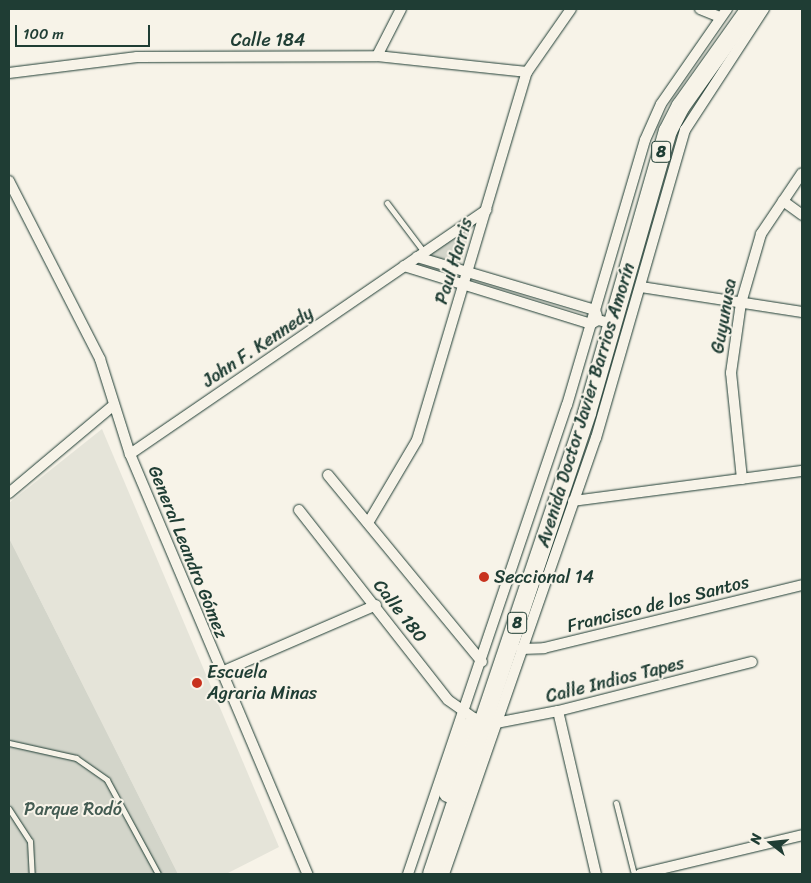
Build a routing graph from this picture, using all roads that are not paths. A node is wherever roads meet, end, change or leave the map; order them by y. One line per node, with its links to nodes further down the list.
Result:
1 (401, 9): 8 (street)
2 (571, 9): 10 (street, Paul Harris)
3 (700, 9): 7 (street)
4 (740, 9): 24 (highway, Avenida Doctor Javier Barrios Amorín / 8)
5 (750, 9): 24 (highway, Avenida Doctor Javier Barrios Amorín / 8)
6 (764, 9): 21 (street, Avenida Doctor Javier Barrios Amorín)
7 (723, 13): 24 (street, Avenida Doctor Javier Barrios Amorín)
8 (377, 56): 9 (street, Calle 184); 10 (street, Calle 184)
9 (9, 72)
10 (527, 72): 15 (street, Paul Harris)
11 (802, 174): 13 (street, Guyunusa)
12 (9, 181): 25 (street, General Leandro Gómez)
13 (783, 201): 16 (street); 22 (street, Guyunusa)
14 (387, 203): 17 (lane)
15 (486, 210): 17 (street, John F. Kennedy); 19 (street, Paul Harris)
16 (802, 215)
17 (421, 254): 18 (street, John F. Kennedy); 19 (street)
18 (404, 266): 20 (street); 26 (street, John F. Kennedy)
19 (467, 272): 20 (street, Paul Harris); 24 (street)
20 (463, 285): 24 (street); 33 (street, Paul Harris)
21 (640, 287): 22 (street); 31 (street, Avenida Doctor Javier Barrios Amorín)
22 (741, 303): 23 (street); 29 (street, Guyunusa)
23 (802, 312)
24 (600, 320): 37 (street, Avenida Doctor Javier Barrios Amorín); 41 (highway, Avenida Doctor Javier Barrios Amorín / 8)
25 (114, 405): 26 (street, General Leandro Gómez); 30 (street)
26 (130, 454): 39 (street, General Leandro Gómez)
27 (802, 471): 29 (street)
28 (328, 474): 33 (street)
29 (742, 479): 31 (street)
30 (9, 492)
31 (573, 501): 36 (street, Avenida Doctor Javier Barrios Amorín)
32 (299, 510): 35 (street, Calle 180)
33 (368, 523): 37 (street)
34 (802, 585): 36 (street, Francisco de los Santos)
35 (376, 605): 39 (street); 41 (street, Calle 180)
36 (521, 649): 41 (street, Avenida Doctor Javier Barrios Amorín)
37 (482, 662): 41 (street, Avenida Doctor Javier Barrios Amorín)
38 (752, 662): 40 (street, Calle Indios Tapes)
39 (220, 673): 49 (street, General Leandro Gómez)
40 (558, 711): 41 (street, Calle Indios Tapes); 54 (street)
41 (480, 719): 50 (street, Avenida Doctor Javier Barrios Amorín); 51 (highway, Avenida Doctor Javier Barrios Amorín / 8); 52 (highway, Avenida Doctor Javier Barrios Amorín / 8); 53 (street, Avenida Doctor Javier Barrios Amorín)
42 (9, 743): 48 (lane)
43 (616, 803): 55 (lane)
44 (9, 809): 47 (lane)
45 (802, 835): 46 (street)
46 (657, 872): 56 (street)
47 (32, 874)
48 (158, 874)
49 (307, 874)
50 (408, 874)
51 (421, 874)
52 (432, 874)
53 (444, 874)
54 (596, 874)
55 (634, 874)
56 (640, 874)

